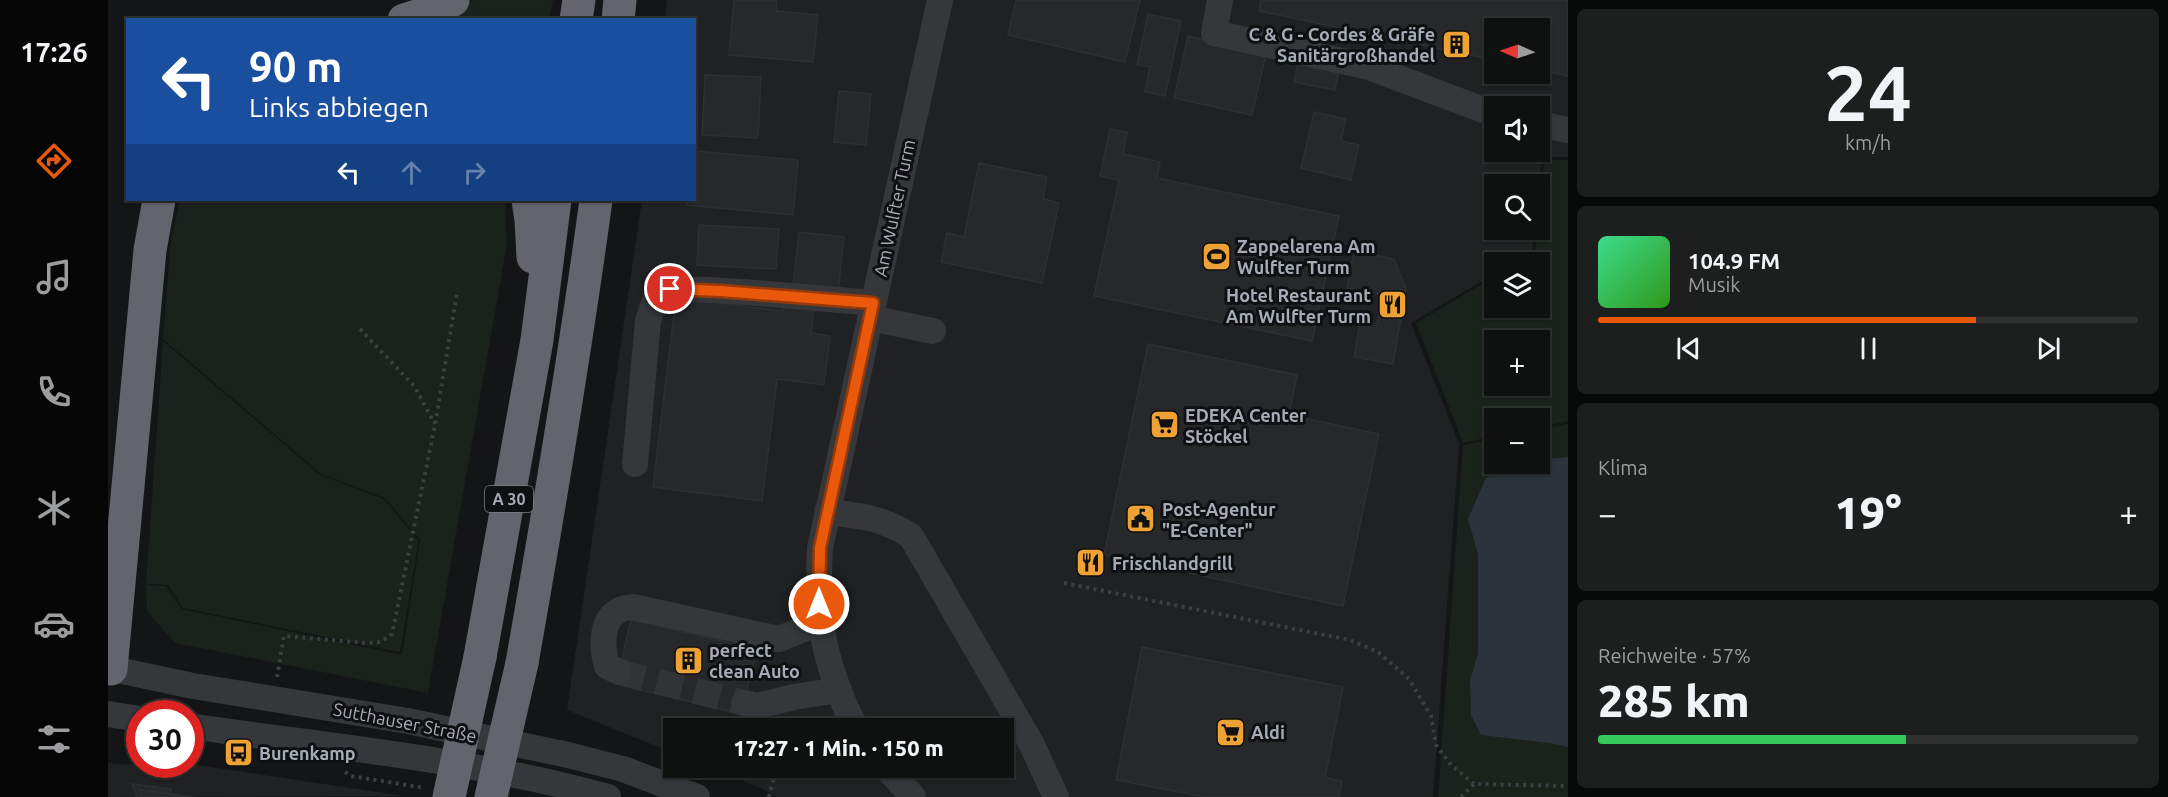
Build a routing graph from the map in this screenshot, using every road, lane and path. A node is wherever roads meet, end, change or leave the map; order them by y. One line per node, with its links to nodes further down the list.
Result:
1 (453, 0): 6 (highway)
2 (579, 0): 7 (highway)
3 (620, 0): 8 (highway)
4 (940, 0): 17 (street, Am Wulfter Turm)
5 (1220, 0): 9 (street)
6 (410, 18)
7 (576, 18)
8 (618, 18)
9 (1484, 110)
10 (1550, 126): 11 (street)
11 (1568, 130)
12 (159, 201): 27 (highway)
13 (528, 201): 20 (highway)
14 (555, 201): 20 (highway, A 30)
15 (596, 201): 41 (highway, A 30, bridge)
16 (457, 293): 21 (path)
17 (871, 311): 19 (street); 22 (street); 23 (street, Am Wulfter Turm)
18 (360, 329): 21 (path)
19 (933, 331)
20 (537, 340): 40 (highway, A 30, bridge)
21 (435, 425): 29 (path)
22 (635, 464)
23 (827, 512): 25 (street, Am Wulfter Turm); 46 (street)
24 (1064, 583): 38 (path)
25 (819, 623): 26 (street); 28 (street, Am Wulfter Turm)
26 (619, 672)
27 (109, 676): 29 (street, Sutthauser Straße)
28 (839, 690): 30 (street); 33 (street, Am Wulfter Turm)
29 (274, 699): 43 (street, Sutthauser Straße)
30 (744, 703)
31 (108, 714): 32 (street)
32 (126, 716)
33 (850, 718)
34 (204, 728): 42 (street, Sutthauser Straße)
35 (351, 776): 40 (path)
36 (774, 778): 44 (path)
37 (897, 778): 45 (street)
38 (1474, 784): 39 (path); 47 (path)
39 (1568, 786)
40 (441, 793)
41 (491, 797)
42 (608, 797)
43 (697, 797)
44 (770, 797)
45 (913, 797)
46 (1056, 797)
47 (1461, 797)

